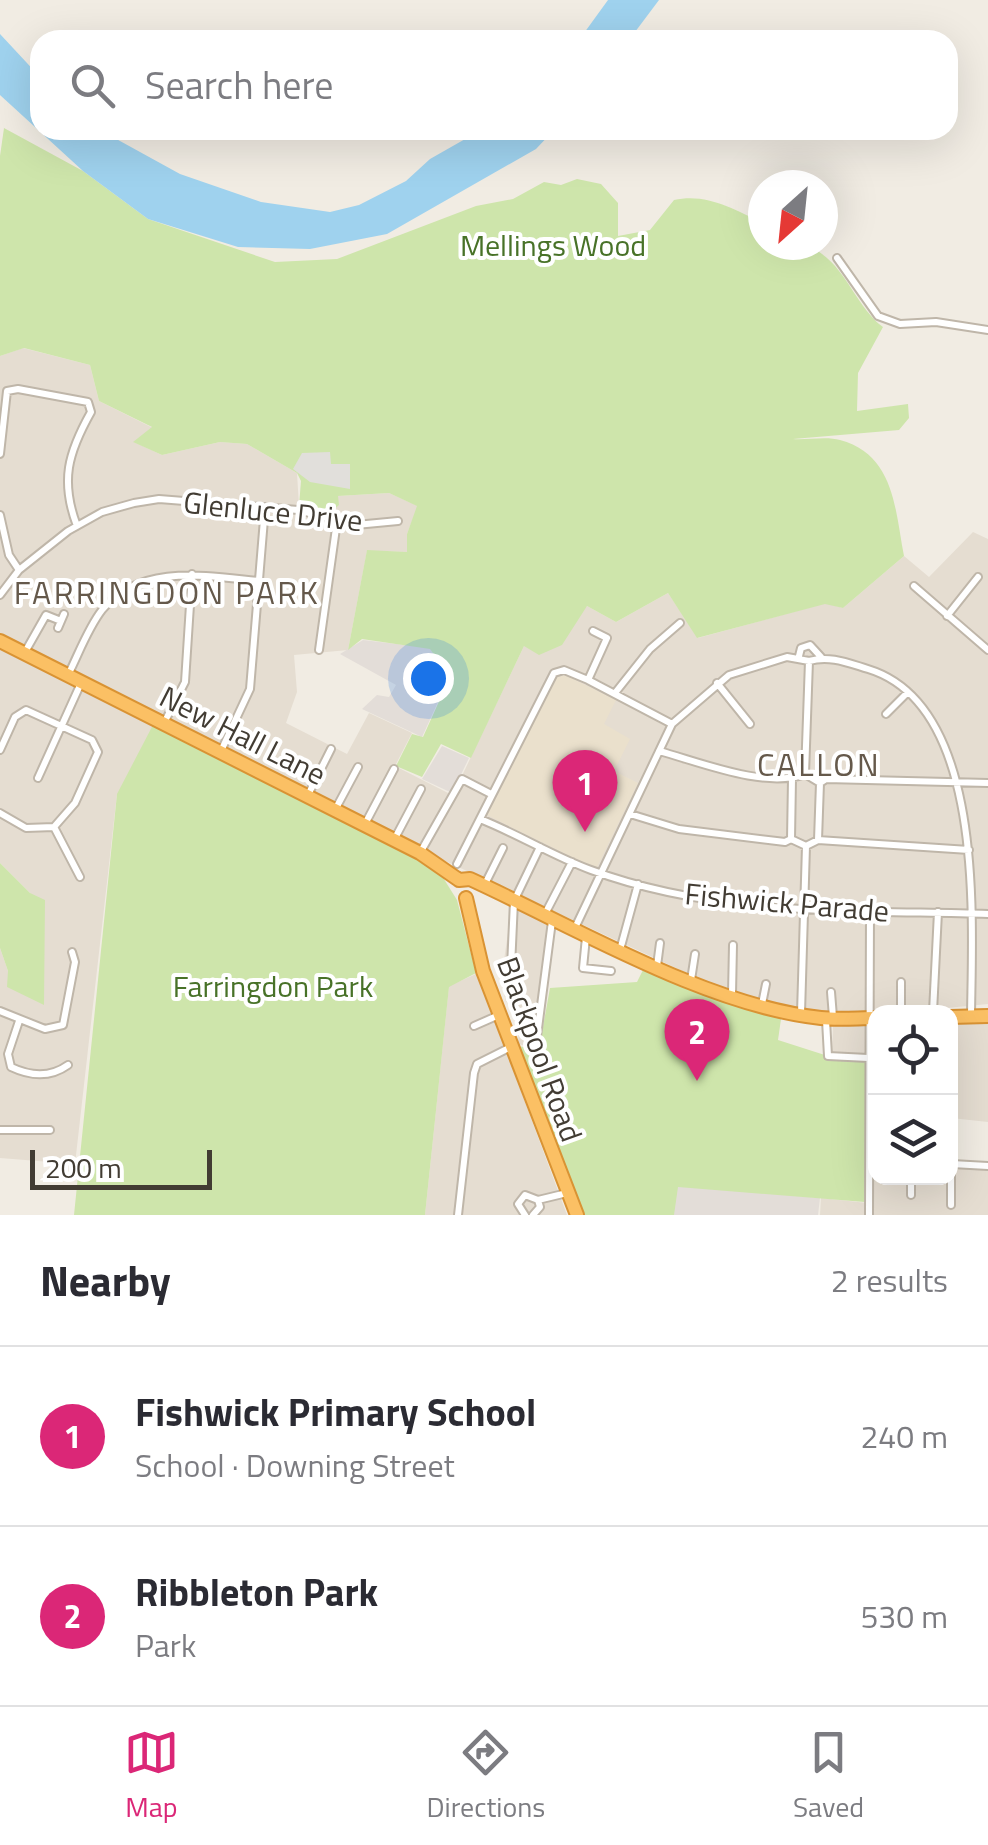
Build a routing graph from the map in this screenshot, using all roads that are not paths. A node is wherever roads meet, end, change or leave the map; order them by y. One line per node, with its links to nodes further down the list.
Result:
1 (838, 259): 2 (street)
2 (988, 330)
3 (0, 454): 8 (street)
4 (265, 507): 6 (street, Glenluce Drive); 8 (street, Glenluce Drive); 12 (street)
5 (0, 515): 9 (street)
6 (336, 521): 7 (street, Glenluce Drive); 20 (street)
7 (398, 521)
8 (77, 526): 9 (street, Glenluce Drive)
9 (19, 570): 14 (street, Glenluce Drive)
10 (192, 574): 12 (street); 26 (street); 33 (street)
11 (978, 577): 15 (street)
12 (259, 581): 40 (street)
13 (914, 586): 15 (street)
14 (0, 595)
15 (948, 616): 21 (street)
16 (61, 621): 22 (street)
17 (680, 623): 30 (street)
18 (593, 631): 27 (street)
19 (0, 641): 22 (highway, New Hall Lane)
20 (318, 650)
21 (988, 650)
22 (25, 653): 26 (highway, New Hall Lane)
23 (799, 656): 24 (street); 25 (street); 29 (street)
24 (821, 658): 25 (street); 31 (street)
25 (810, 661): 43 (street)
26 (68, 674): 28 (highway, New Hall Lane)
27 (588, 680): 30 (street); 50 (street)
28 (82, 681): 33 (highway, New Hall Lane); 36 (street)
29 (717, 683): 34 (street); 35 (street)
30 (616, 693): 34 (street)
31 (907, 694): 32 (street); 46 (street)
32 (886, 714)
33 (164, 723): 40 (highway, New Hall Lane)
34 (672, 724): 39 (street)
35 (750, 724)
36 (63, 725): 38 (street); 44 (street); 57 (street)
37 (331, 748): 51 (street)
38 (0, 750)
39 (659, 751): 45 (street); 54 (street)
40 (221, 752): 51 (highway, New Hall Lane)
41 (358, 766): 52 (street)
42 (394, 769): 56 (street)
43 (805, 774): 45 (street); 47 (street)
44 (38, 778)
45 (792, 779): 58 (street)
46 (958, 782): 47 (street); 48 (street); 64 (street)
47 (820, 783): 60 (street)
48 (988, 784)
49 (420, 789): 59 (street)
50 (491, 794): 55 (street); 65 (street)
51 (308, 796): 52 (highway, New Hall Lane)
52 (336, 810): 56 (highway, New Hall Lane)
53 (0, 814): 57 (street)
54 (630, 814): 58 (street); 68 (street)
55 (480, 818): 62 (street, Fishwick Parade); 67 (street)
56 (364, 825): 59 (highway, New Hall Lane)
57 (54, 827): 69 (street)
58 (791, 839): 61 (street)
59 (394, 840): 65 (highway, New Hall Lane)
60 (818, 840): 61 (street); 64 (street)
61 (806, 846): 73 (street)
62 (540, 847): 66 (street, Fishwick Parade); 72 (street)
63 (503, 848): 71 (street)
64 (969, 850): 76 (street)
65 (420, 853): 71 (highway, New Hall Lane)
66 (572, 862): 68 (street, Fishwick Parade); 78 (street)
67 (457, 864)
68 (601, 873): 70 (street, Fishwick Parade); 79 (street)
69 (80, 877)
70 (638, 884): 73 (street, Fishwick Parade); 82 (street)
71 (472, 888): 72 (highway, New Hall Lane); 99 (highway, Blackpool Road)
72 (514, 901): 78 (highway, New Hall Lane); 90 (street)
73 (803, 909): 74 (street, Fishwick Parade); 98 (street)
74 (870, 910): 75 (street, Fishwick Parade); 94 (street)
75 (938, 912): 76 (street, Fishwick Parade); 96 (street)
76 (972, 913): 77 (street, Fishwick Parade); 100 (street)
77 (988, 914)
78 (548, 917): 79 (highway, New Hall Lane); 107 (street)
79 (580, 933): 82 (highway, New Hall Lane); 86 (street)
80 (660, 943): 85 (street)
81 (733, 945): 92 (street)
82 (620, 950): 85 (highway, New Hall Lane)
83 (72, 952): 105 (street)
84 (695, 954): 87 (street)
85 (657, 966): 87 (highway, New Hall Lane)
86 (610, 971)
87 (691, 980): 92 (highway, New Hall Lane)
88 (900, 982): 95 (street)
89 (766, 984): 93 (street)
90 (510, 988)
91 (832, 992): 104 (street)
92 (732, 994): 93 (highway, New Hall Lane)
93 (762, 1004): 98 (highway, New Hall Lane)
94 (872, 1005)
95 (901, 1005)
96 (934, 1005)
97 (0, 1012): 105 (street)
98 (801, 1014): 104 (highway, New Hall Lane)
99 (500, 1015): 106 (street); 108 (highway, Blackpool Road)
100 (971, 1016): 101 (highway); 102 (highway)
101 (988, 1016)
102 (958, 1017)
103 (868, 1018): 104 (highway, New Hall Lane)
104 (830, 1019): 109 (street)
105 (19, 1021): 110 (street)
106 (474, 1026)
107 (536, 1044)
108 (512, 1046): 118 (highway, Blackpool Road); 122 (street)
109 (868, 1058)
110 (68, 1065)
111 (868, 1095): 126 (street)
112 (0, 1130): 113 (street)
113 (50, 1130)
114 (958, 1164): 115 (street)
115 (988, 1166)
116 (911, 1185): 119 (street)
117 (951, 1185): 121 (street)
118 (568, 1193): 120 (street); 125 (highway, Blackpool Road)
119 (910, 1195)
120 (538, 1200): 123 (street); 124 (street)
121 (951, 1204)
122 (458, 1215)
123 (525, 1215)
124 (533, 1215)
125 (578, 1215)
126 (869, 1215)

